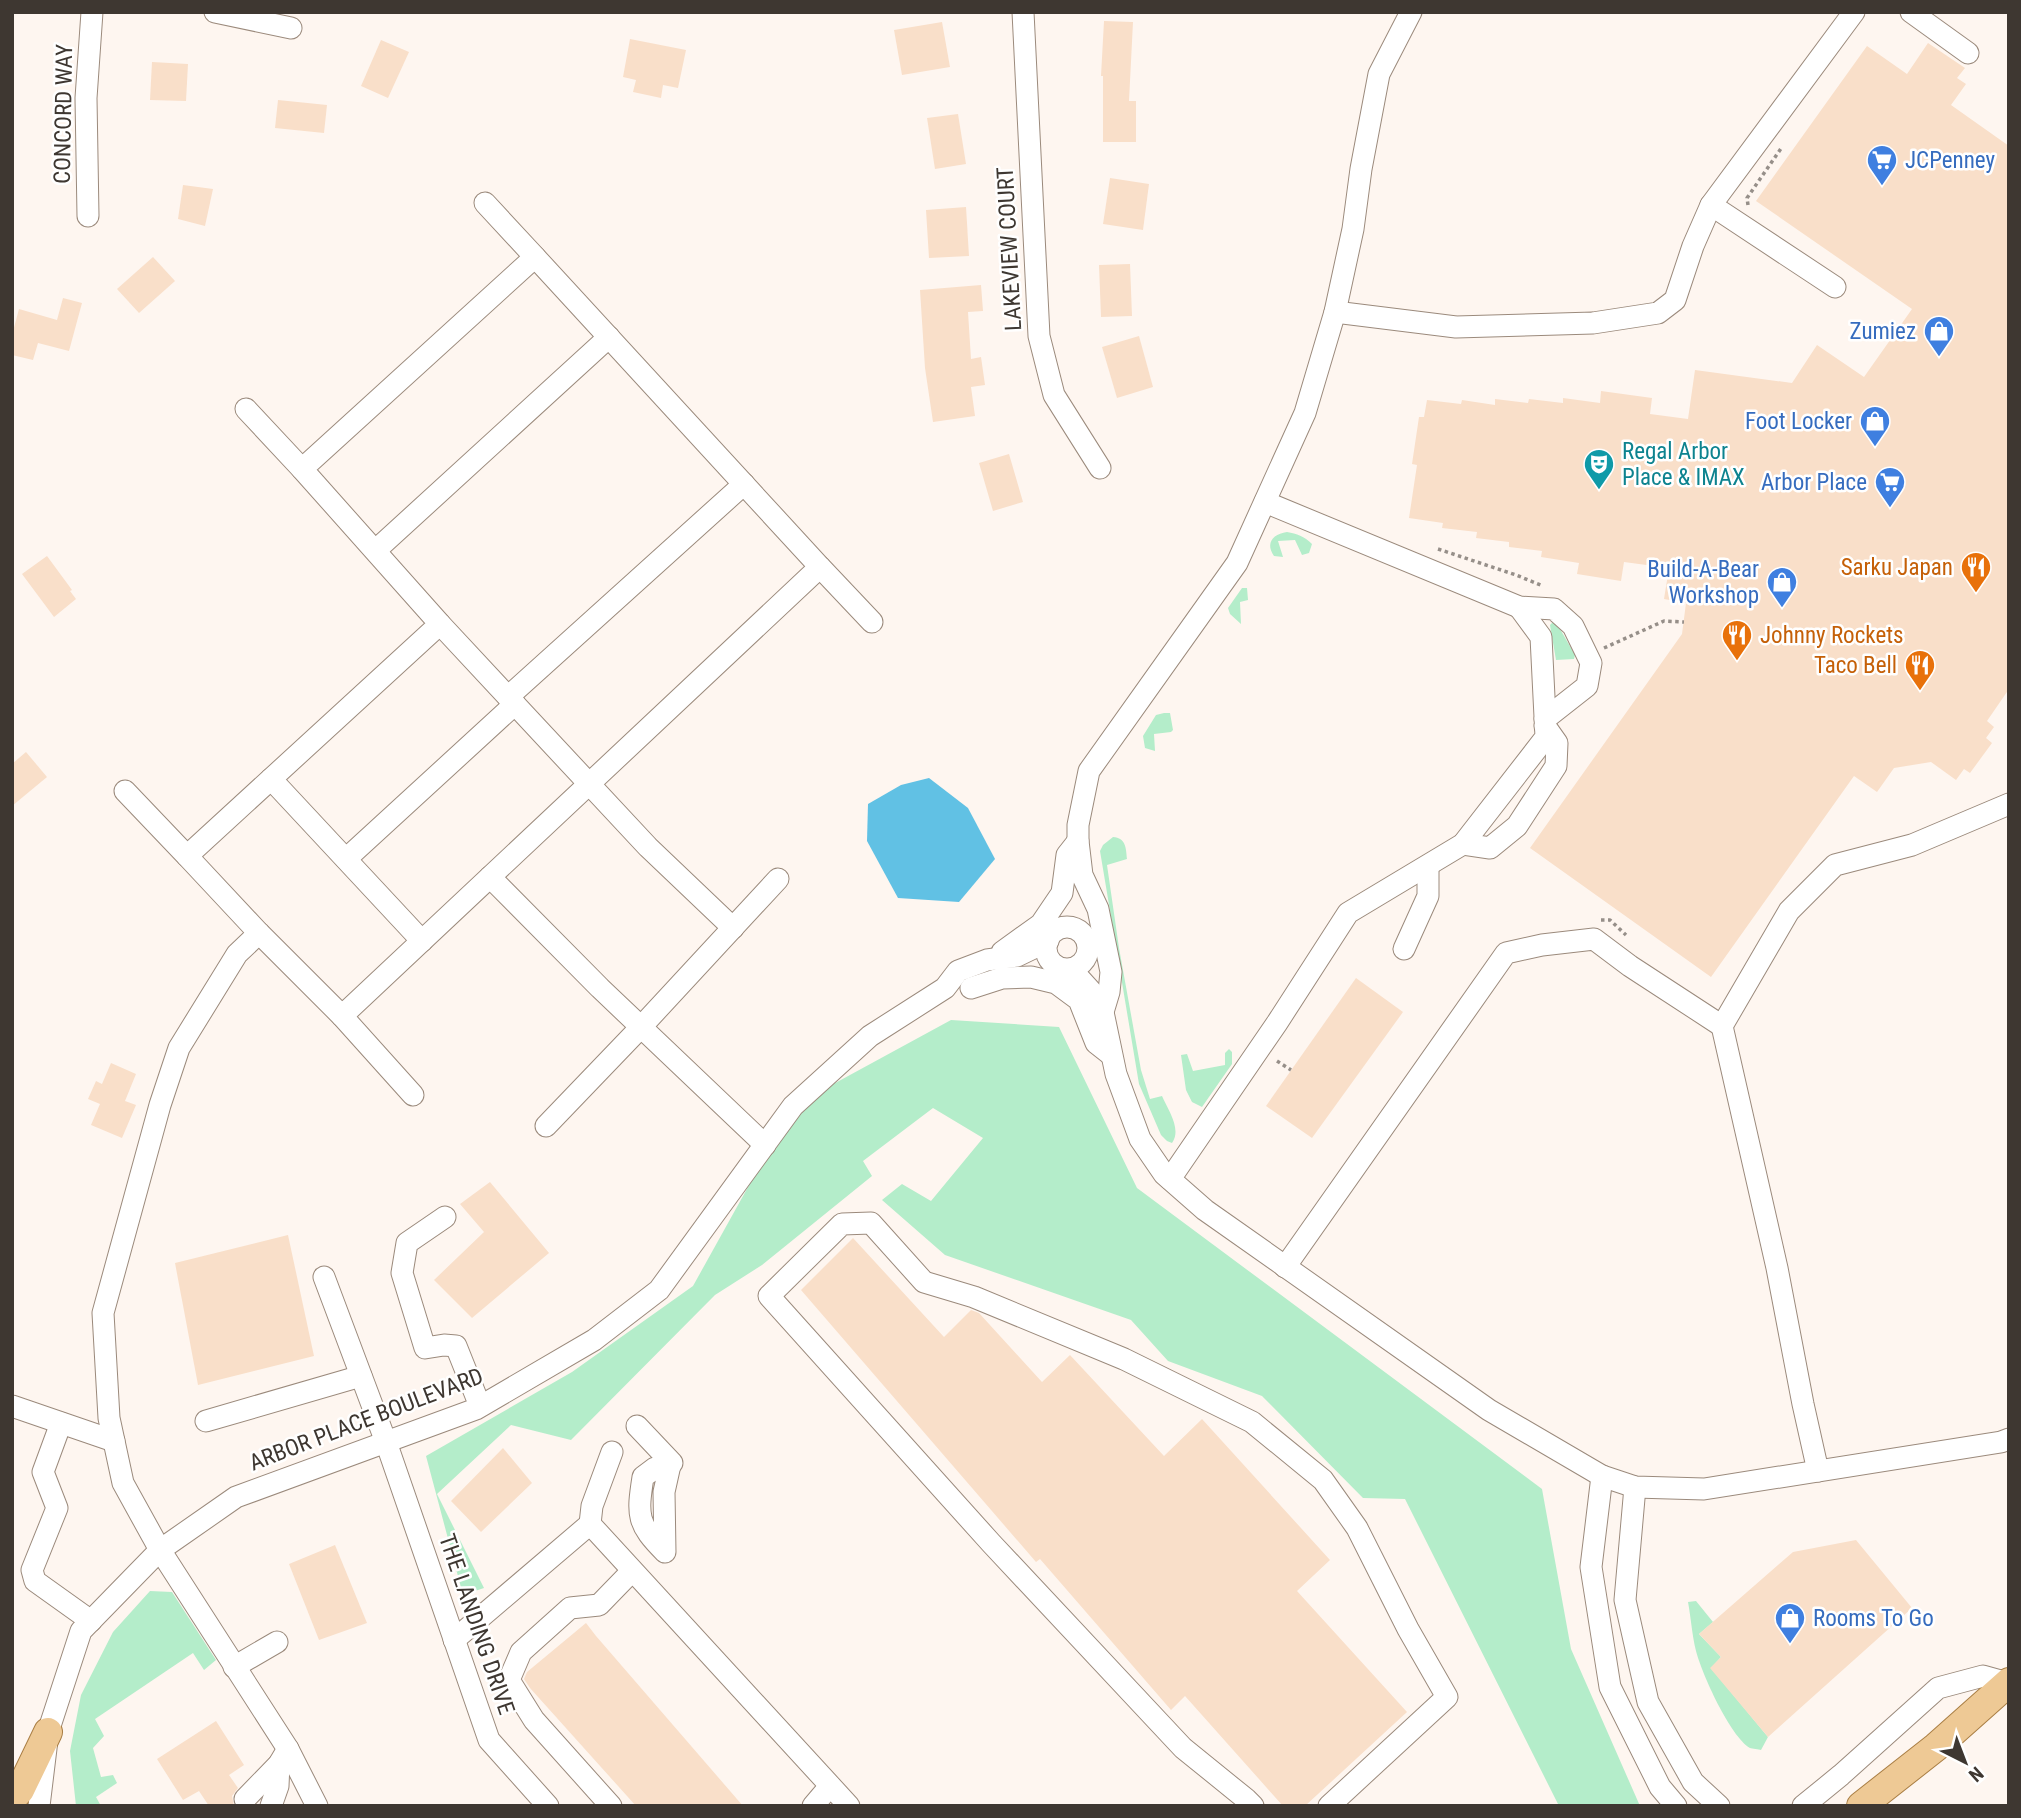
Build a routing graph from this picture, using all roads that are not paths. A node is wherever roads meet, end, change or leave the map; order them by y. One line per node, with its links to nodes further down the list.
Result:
1 (92, 12): 11 (street, CONCORD WAY)
2 (215, 12): 7 (street)
3 (1023, 12): 17 (street, LAKEVIEW COURT)
4 (1411, 12): 14 (street)
5 (1854, 12): 10 (street)
6 (1911, 12): 8 (street)
7 (291, 28)
8 (1968, 54)
9 (485, 202): 12 (street)
10 (1711, 205): 13 (street); 14 (street)
11 (88, 216)
12 (535, 257): 15 (street); 18 (street)
13 (1835, 287)
14 (1335, 312): 20 (street)
15 (609, 337): 19 (street); 21 (street)
16 (246, 409): 18 (street)
17 (1100, 468)
18 (302, 469): 21 (street)
19 (744, 484): 22 (street); 26 (street)
20 (1265, 502): 23 (street); 32 (street)
21 (376, 550): 25 (street)
22 (821, 567): 24 (street); 29 (street)
23 (1519, 607): 27 (street); 27 (street)
24 (872, 622)
25 (440, 624): 26 (street); 28 (street)
26 (511, 701): 29 (street); 35 (street)
27 (1545, 723): 33 (street); 33 (street)
28 (271, 779): 34 (street); 35 (street)
29 (589, 784): 38 (street); 41 (street)
30 (125, 791): 34 (street)
31 (2009, 804): 52 (street)
32 (1078, 841): 37 (street); 46 (street)
33 (1463, 844): 36 (street)
34 (187, 856): 42 (street)
35 (345, 859): 43 (street)
36 (1428, 866): 44 (street); 58 (street)
37 (1082, 875): 40 (street); 45 (street)
38 (490, 877): 43 (street); 53 (street)
39 (778, 879): 41 (street)
40 (1098, 909): 45 (street); 47 (street)
41 (733, 928): 53 (street)
42 (259, 933): 51 (street); 69 (street)
43 (422, 941): 51 (street)
44 (1404, 949)
45 (1063, 951): 46 (street, ARBOR PLACE BOULEVARD); 47 (street); 49 (street); 50 (street)
46 (987, 960): 48 (street, ARBOR PLACE BOULEVARD)
47 (1111, 972): 50 (street)
48 (945, 988): 49 (street); 57 (street, ARBOR PLACE BOULEVARD)
49 (971, 988): 54 (street)
50 (1103, 1012): 54 (street)
51 (342, 1016): 55 (street)
52 (1722, 1026): 60 (street); 73 (street)
53 (641, 1027): 56 (street); 57 (street)
54 (1111, 1049): 58 (street)
55 (413, 1095)
56 (546, 1126)
57 (765, 1145): 64 (street, ARBOR PLACE BOULEVARD)
58 (1170, 1179): 60 (street)
59 (445, 1217): 64 (street)
60 (1286, 1266): 74 (street)
61 (324, 1277): 62 (street, THE LANDING DRIVE)
62 (361, 1376): 65 (street); 70 (street, THE LANDING DRIVE)
63 (12, 1406): 66 (street)
64 (480, 1406): 70 (street, ARBOR PLACE BOULEVARD)
65 (206, 1421)
66 (61, 1423): 69 (street); 80 (street)
67 (637, 1426): 72 (street)
68 (2009, 1439): 73 (street)
69 (114, 1441): 77 (street)
70 (386, 1442): 77 (street, ARBOR PLACE BOULEVARD); 81 (street, THE LANDING DRIVE)
71 (612, 1452): 76 (street)
72 (672, 1463)
73 (1818, 1471): 75 (street)
74 (1602, 1476): 75 (street); 88 (street)
75 (1635, 1487): 102 (street)
76 (590, 1524): 79 (street); 81 (street)
77 (160, 1550): 80 (street, ARBOR PLACE BOULEVARD); 83 (street)
78 (665, 1552): 79 (street)
79 (635, 1574): 87 (street); 96 (street)
80 (91, 1621): 85 (street, ARBOR PLACE BOULEVARD)
81 (454, 1640): 95 (street, THE LANDING DRIVE)
82 (277, 1642): 83 (street)
83 (234, 1667): 86 (street)
84 (2008, 1682): 91 (main road); 103 (street)
85 (48, 1732): 89 (main road); 92 (street, ARBOR PLACE BOULEVARD)
86 (283, 1757): 90 (street); 93 (street); 94 (street)
87 (830, 1786): 97 (street); 98 (street)
88 (1659, 1797): 101 (street)
89 (12, 1798)
90 (245, 1799)
91 (1864, 1805)
92 (39, 1806)
93 (271, 1806)
94 (317, 1806)
95 (548, 1806)
96 (611, 1806)
97 (813, 1806)
98 (849, 1806)
99 (1253, 1806): 100 (street)
100 (1329, 1806)
101 (1676, 1806)
102 (1719, 1806)
103 (1803, 1806)

